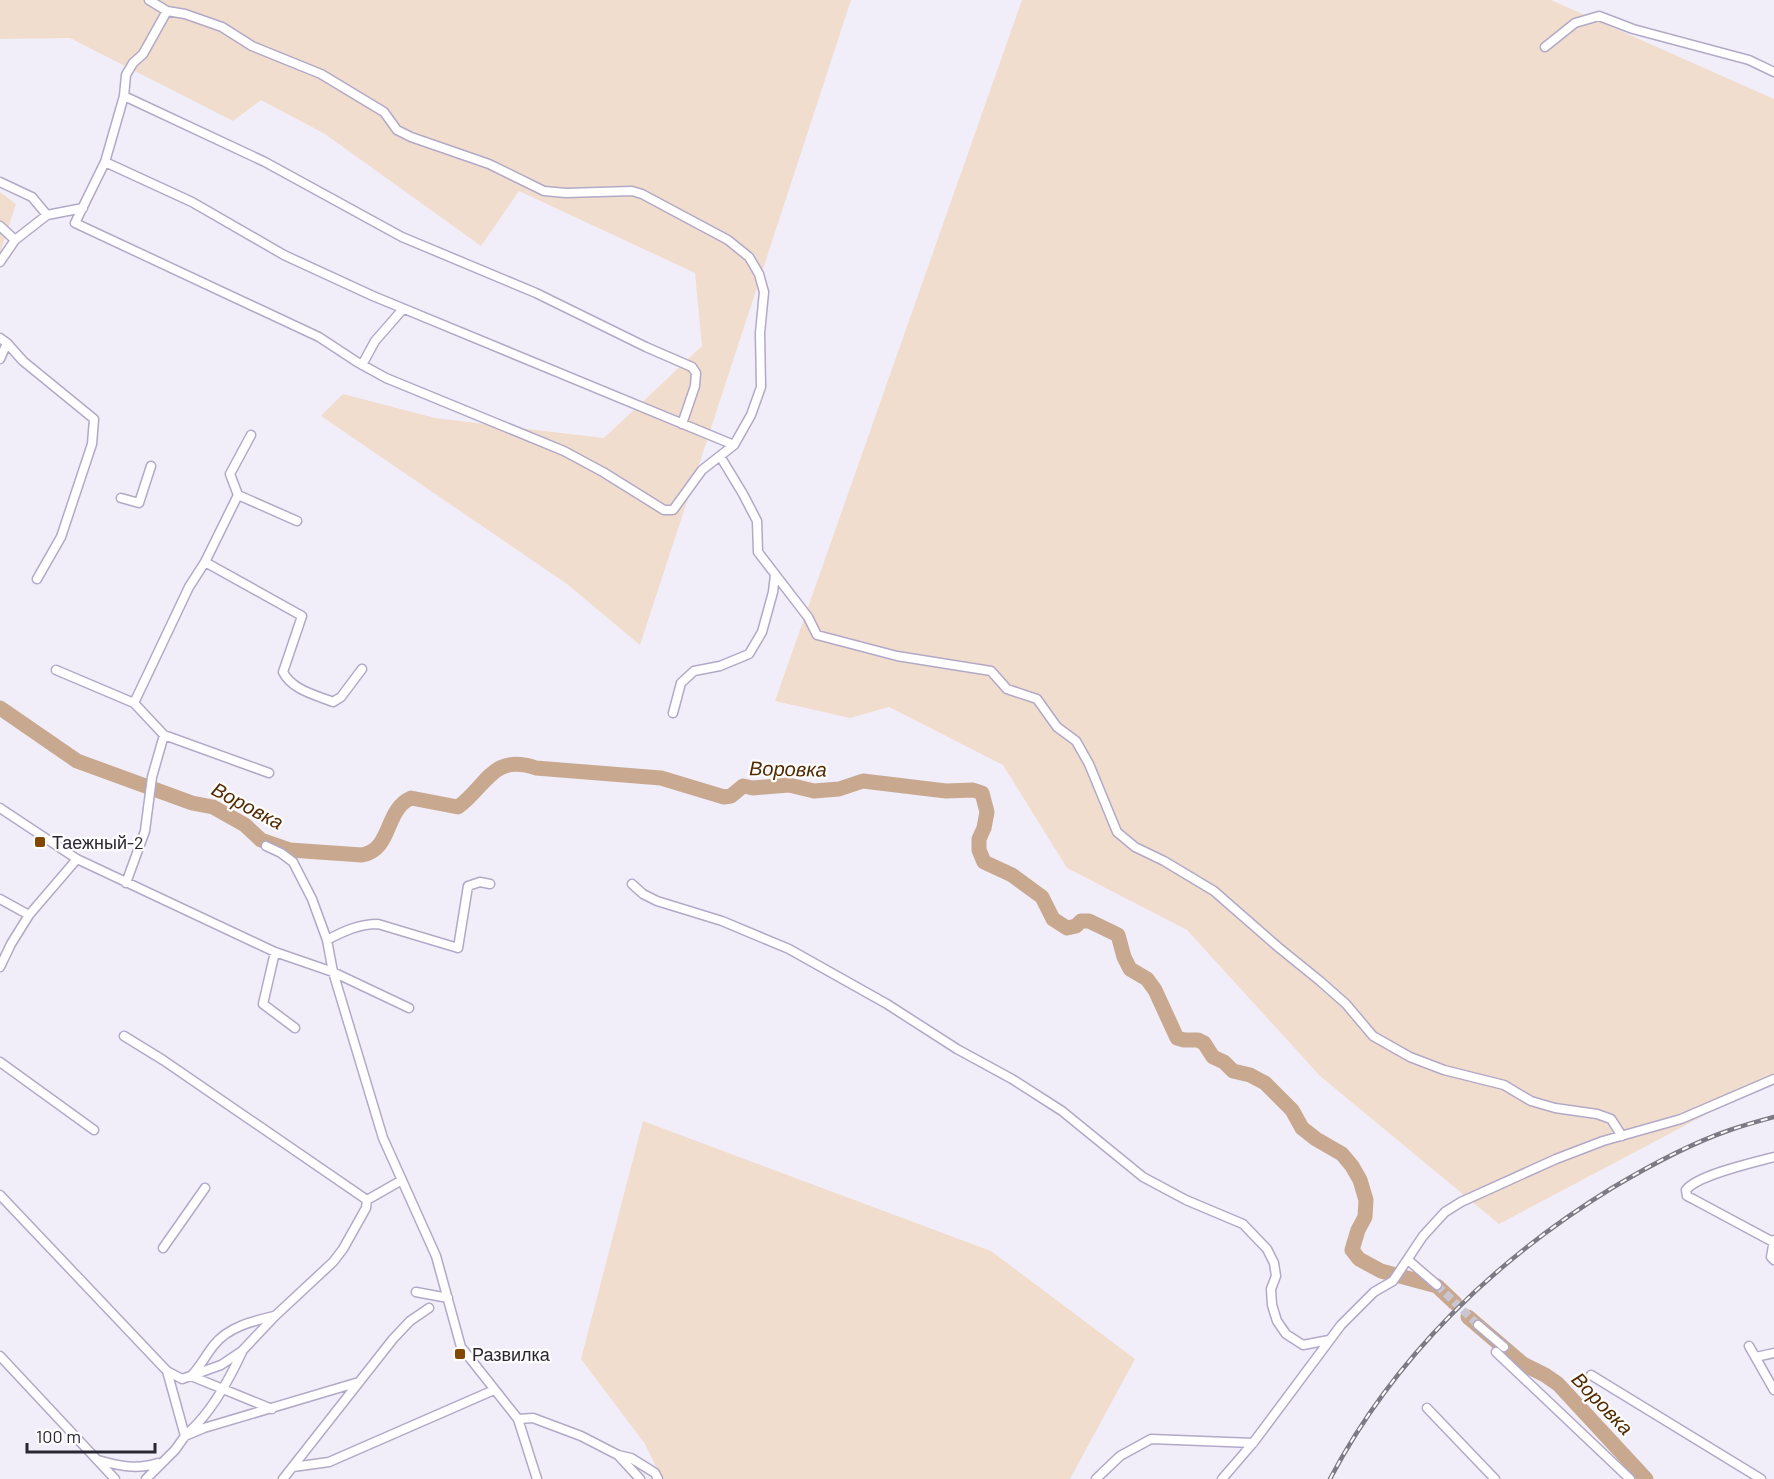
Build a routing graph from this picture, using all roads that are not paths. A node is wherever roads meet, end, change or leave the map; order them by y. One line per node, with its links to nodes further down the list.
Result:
1 (149, 0): 2 (street)
2 (167, 11): 5 (street); 19 (street)
3 (1545, 47): 4 (street)
4 (1774, 72)
5 (124, 96): 6 (street); 17 (street)
6 (105, 162): 8 (street); 13 (street)
7 (0, 182): 9 (street)
8 (83, 208): 9 (street); 16 (street)
9 (47, 215): 11 (street)
10 (0, 226): 11 (street)
11 (15, 240): 12 (street)
12 (0, 262)
13 (403, 309): 16 (street); 17 (street)
14 (4, 340): 15 (street); 27 (street)
15 (0, 359)
16 (362, 365): 20 (street)
17 (682, 424): 19 (street)
18 (251, 435): 22 (street)
19 (734, 445): 20 (street)
20 (720, 456): 26 (street)
21 (151, 466): 23 (street)
22 (238, 495): 24 (street); 25 (street)
23 (121, 498)
24 (297, 521)
25 (205, 562): 28 (street); 30 (street)
26 (775, 575): 31 (street); 52 (street)
27 (37, 579)
28 (362, 669)
29 (56, 670): 30 (street)
30 (134, 703): 32 (street)
31 (674, 713)
32 (165, 735): 33 (street); 37 (street)
33 (269, 773)
34 (0, 808): 36 (street)
35 (266, 846): 42 (street)
36 (77, 859): 37 (street); 41 (street)
37 (126, 883): 43 (street)
38 (490, 884): 42 (street)
39 (632, 884): 68 (street)
40 (0, 899): 41 (street)
41 (28, 915): 44 (street)
42 (327, 940): 45 (street)
43 (274, 952): 45 (street); 47 (street)
44 (0, 967)
45 (333, 972): 46 (street); 54 (street)
46 (409, 1008)
47 (295, 1028)
48 (124, 1036): 57 (street)
49 (0, 1062): 51 (street)
50 (1774, 1079): 52 (street)
51 (94, 1130)
52 (1622, 1136): 60 (street)
53 (1774, 1157): 58 (street)
54 (402, 1180): 57 (street); 64 (street)
55 (205, 1188): 59 (street)
56 (0, 1195): 74 (street)
57 (367, 1200): 66 (street)
58 (1774, 1241): 61 (street)
59 (163, 1248)
60 (1408, 1260): 62 (street); 68 (street)
61 (1774, 1260)
62 (1437, 1285)
63 (416, 1292): 64 (street)
64 (448, 1298): 79 (street)
65 (429, 1308): 77 (street)
66 (274, 1316): 70 (street); 76 (street)
67 (1478, 1325): 99 (street)
68 (1329, 1340): 85 (street)
69 (1749, 1346): 73 (street)
70 (242, 1351): 76 (street); 78 (street)
71 (1774, 1353): 73 (street)
72 (0, 1356): 87 (street)
73 (1756, 1357): 80 (street)
74 (167, 1371): 76 (street); 84 (street)
75 (1591, 1375): 100 (street)
76 (191, 1376): 78 (street)
77 (360, 1382): 82 (street); 89 (street)
78 (221, 1390): 82 (street); 84 (street)
79 (494, 1390): 83 (street); 89 (street)
80 (1774, 1390)
81 (1427, 1408): 98 (street)
82 (272, 1409): 84 (street)
83 (518, 1419): 86 (street); 94 (street)
84 (185, 1436): 88 (street)
85 (1253, 1443): 90 (street); 97 (street)
86 (618, 1455): 95 (street); 96 (street)
87 (98, 1460): 88 (street); 91 (street)
88 (162, 1462): 92 (street)
89 (293, 1467): 93 (street)
90 (1098, 1478)
91 (115, 1479)
92 (146, 1479)
93 (283, 1479)
94 (537, 1479)
95 (640, 1479)
96 (658, 1479)
97 (1222, 1479)
98 (1495, 1479)
99 (1630, 1479)
100 (1761, 1479)

